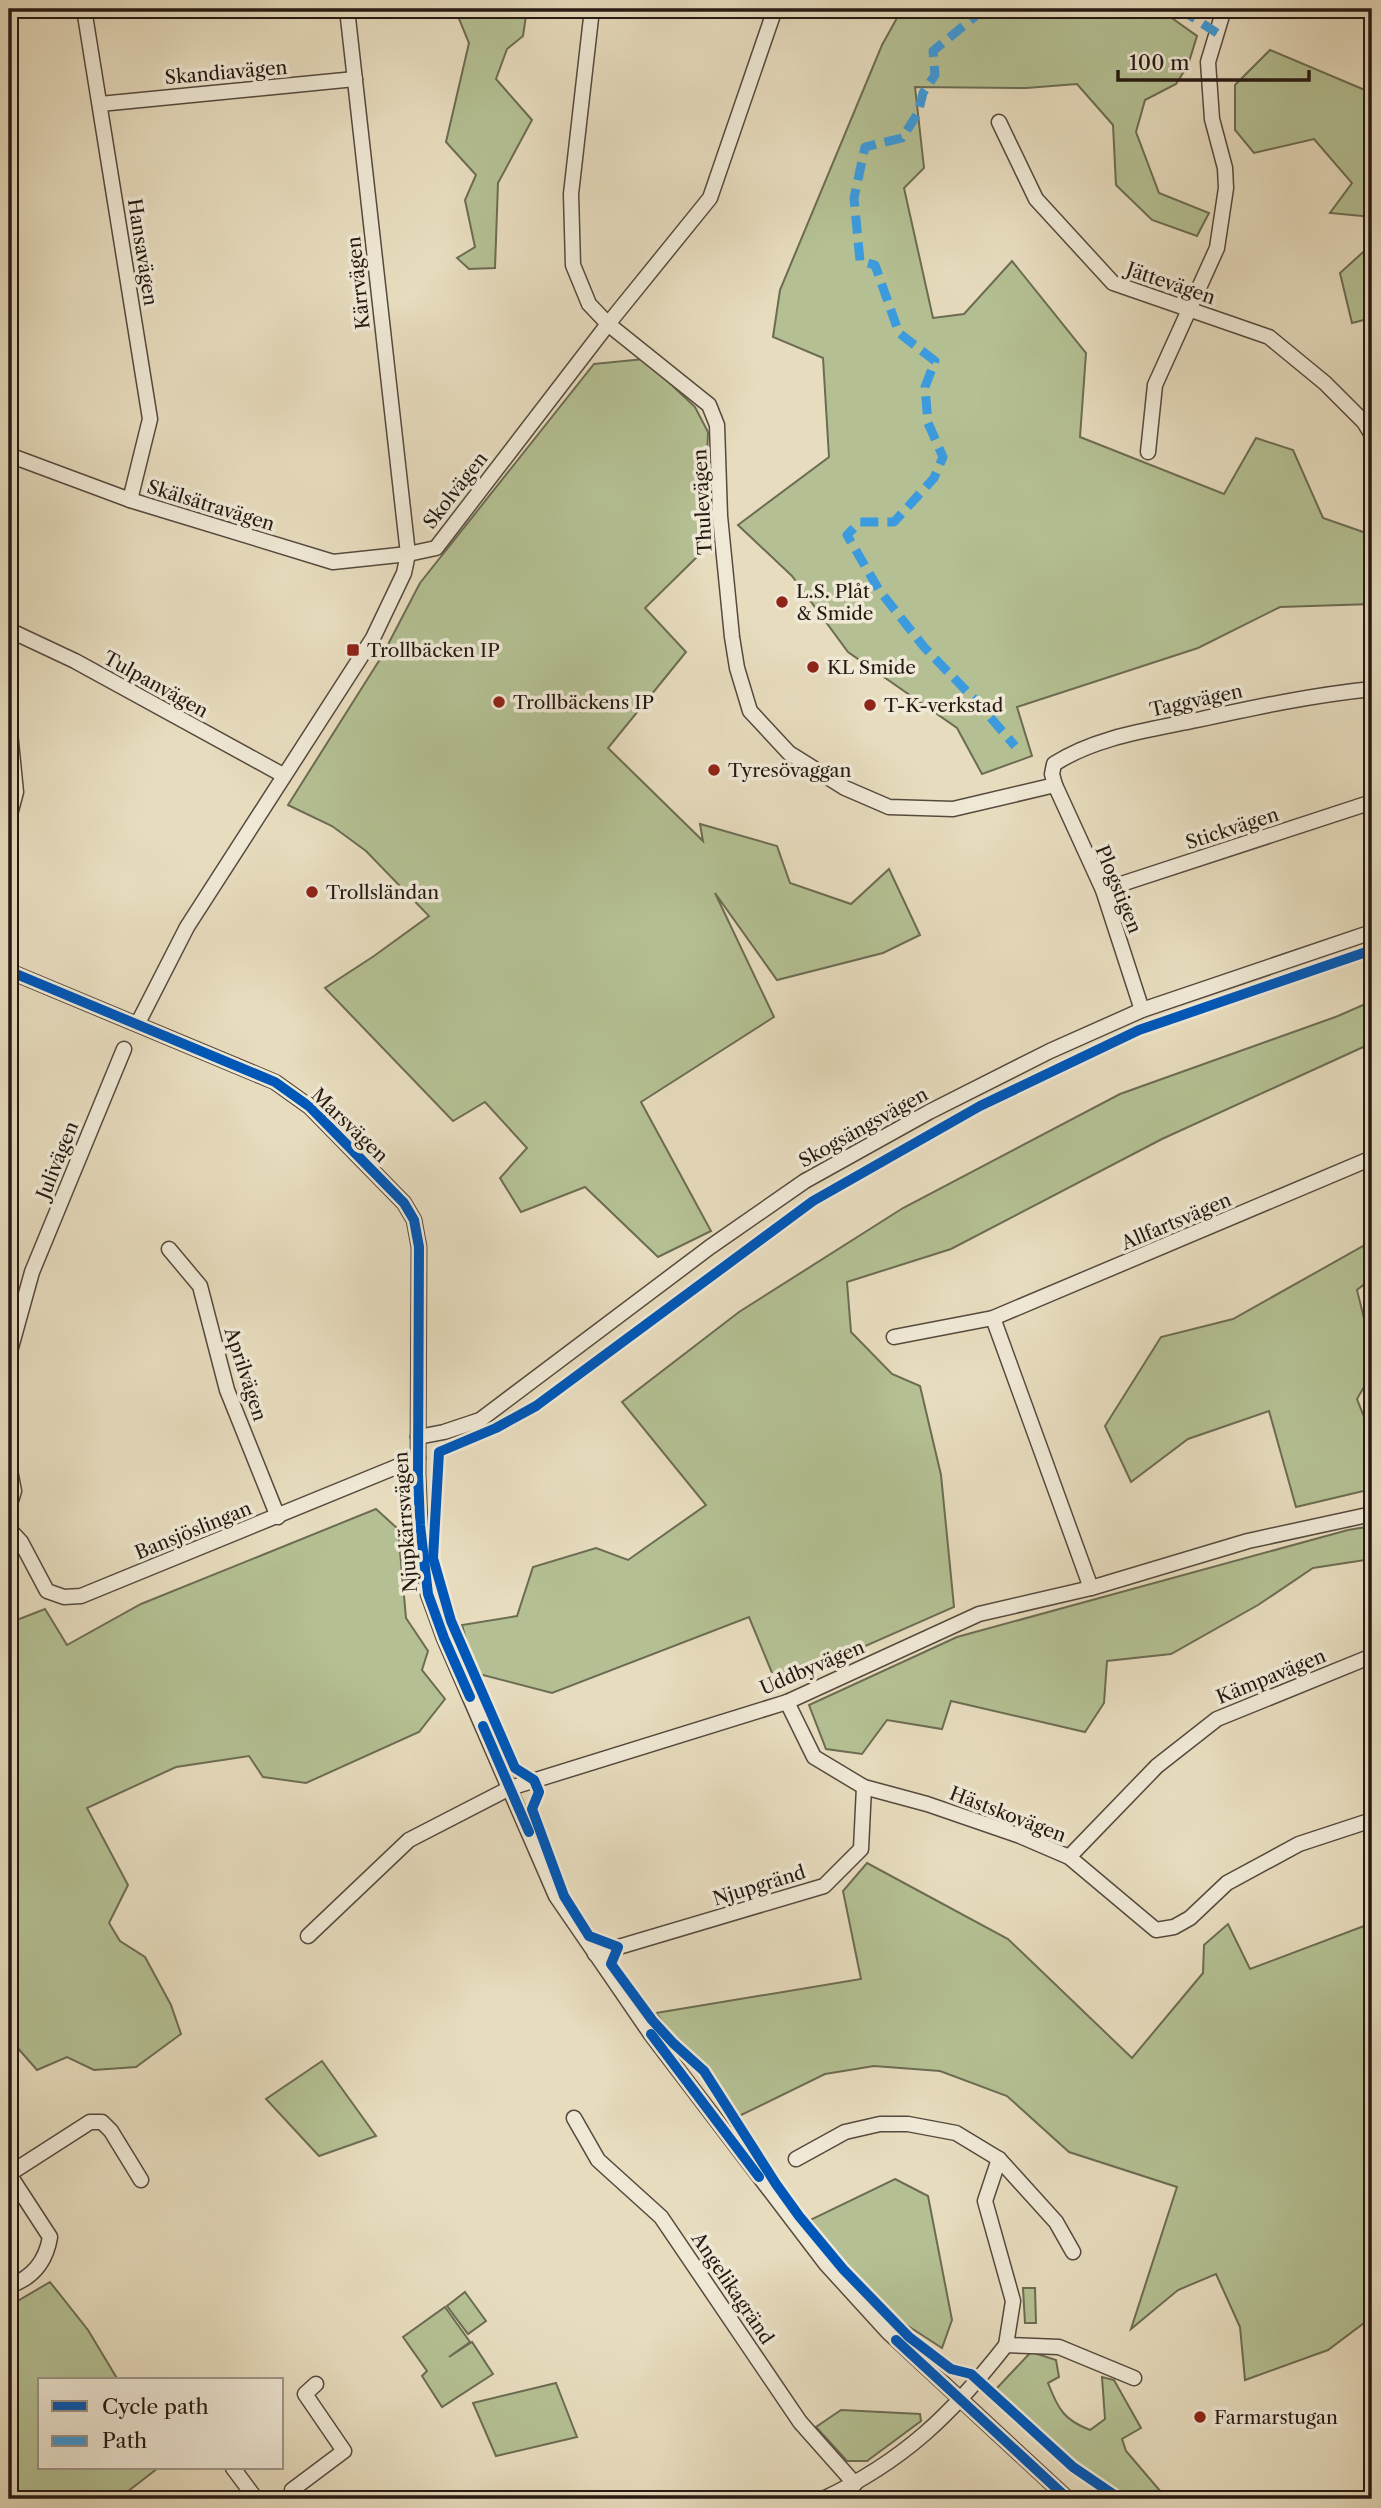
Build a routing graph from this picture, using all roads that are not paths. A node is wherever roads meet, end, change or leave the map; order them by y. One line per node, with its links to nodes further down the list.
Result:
1 (84, 9): 7 (street, Hansavägen)
2 (347, 9): 6 (street, Kärrvägen)
3 (592, 9): 10 (street, Thulevägen)
4 (775, 9): 10 (street, Skolvägen)
5 (1224, 9): 9 (street)
6 (355, 79): 7 (street, Skandiavägen); 15 (street, Kärrvägen)
7 (100, 104): 14 (street, Hansavägen)
8 (999, 122): 9 (street, Jättevägen)
9 (1188, 309): 11 (street, Jättevägen); 12 (street)
10 (608, 324): 15 (street, Skolvägen); 20 (street, Thulevägen)
11 (1372, 435)
12 (1148, 452)
13 (9, 455): 14 (street, Skälsätravägen)
14 (130, 500): 15 (street, Skälsätravägen)
15 (408, 554): 19 (street)
16 (9, 629): 19 (street, Tulpanvägen)
17 (1372, 689): 20 (street, Taggvägen)
18 (9, 722): 22 (street)
19 (283, 775): 27 (street)
20 (1055, 785): 23 (street, Plogstigen)
21 (1372, 802): 23 (street, Stickvägen)
22 (9, 818)
23 (1103, 890): 26 (street, Plogstigen)
24 (1372, 932): 26 (street, Skogsängsvägen)
25 (9, 971): 27 (street, Marsvägen)
26 (1142, 1010): 34 (street, Skogsängsvägen)
27 (138, 1023): 34 (street, Marsvägen)
28 (124, 1049): 33 (street, Julivägen)
29 (1370, 1164): 31 (street, Allfartsvägen)
30 (169, 1249): 39 (street, Aprilvägen)
31 (993, 1318): 32 (street, Allfartsvägen); 41 (street)
32 (894, 1337)
33 (9, 1355)
34 (418, 1437): 35 (street, Njupkärrsvägen)
35 (418, 1458): 39 (street, Bansjöslingan); 45 (street, Njupkärrsvägen)
36 (9, 1465): 37 (street)
37 (9, 1507)
38 (1372, 1514): 41 (street, Uddbyvägen)
39 (278, 1517): 40 (street, Bansjöslingan)
40 (9, 1529)
41 (1091, 1588): 43 (street, Uddbyvägen)
42 (1372, 1656): 47 (street, Kämpavägen)
43 (787, 1702): 44 (street, Hästskovägen); 45 (street, Uddbyvägen)
44 (863, 1787): 47 (street, Hästskovägen); 49 (street, Njupgränd)
45 (510, 1788): 48 (street, Uddbyvägen); 49 (street, Njupkärrsvägen)
46 (1372, 1820): 47 (street, Hästskovägen)
47 (1069, 1857)
48 (308, 1936)
49 (595, 1954): 60 (street, Njupkärrsvägen)
50 (574, 2118): 62 (street, Angelikagränd)
51 (796, 2159): 52 (street)
52 (999, 2159): 55 (street); 57 (street)
53 (9, 2174): 54 (street); 56 (street)
54 (141, 2180)
55 (1073, 2252)
56 (9, 2286)
57 (1006, 2345): 58 (street); 60 (street)
58 (1134, 2378)
59 (316, 2384): 63 (street)
60 (961, 2399): 62 (street); 66 (street, Njupkärrsvägen)
61 (234, 2470): 64 (street)
62 (855, 2484): 65 (street)
63 (295, 2495)
64 (256, 2499)
65 (822, 2499)
66 (1068, 2499)

